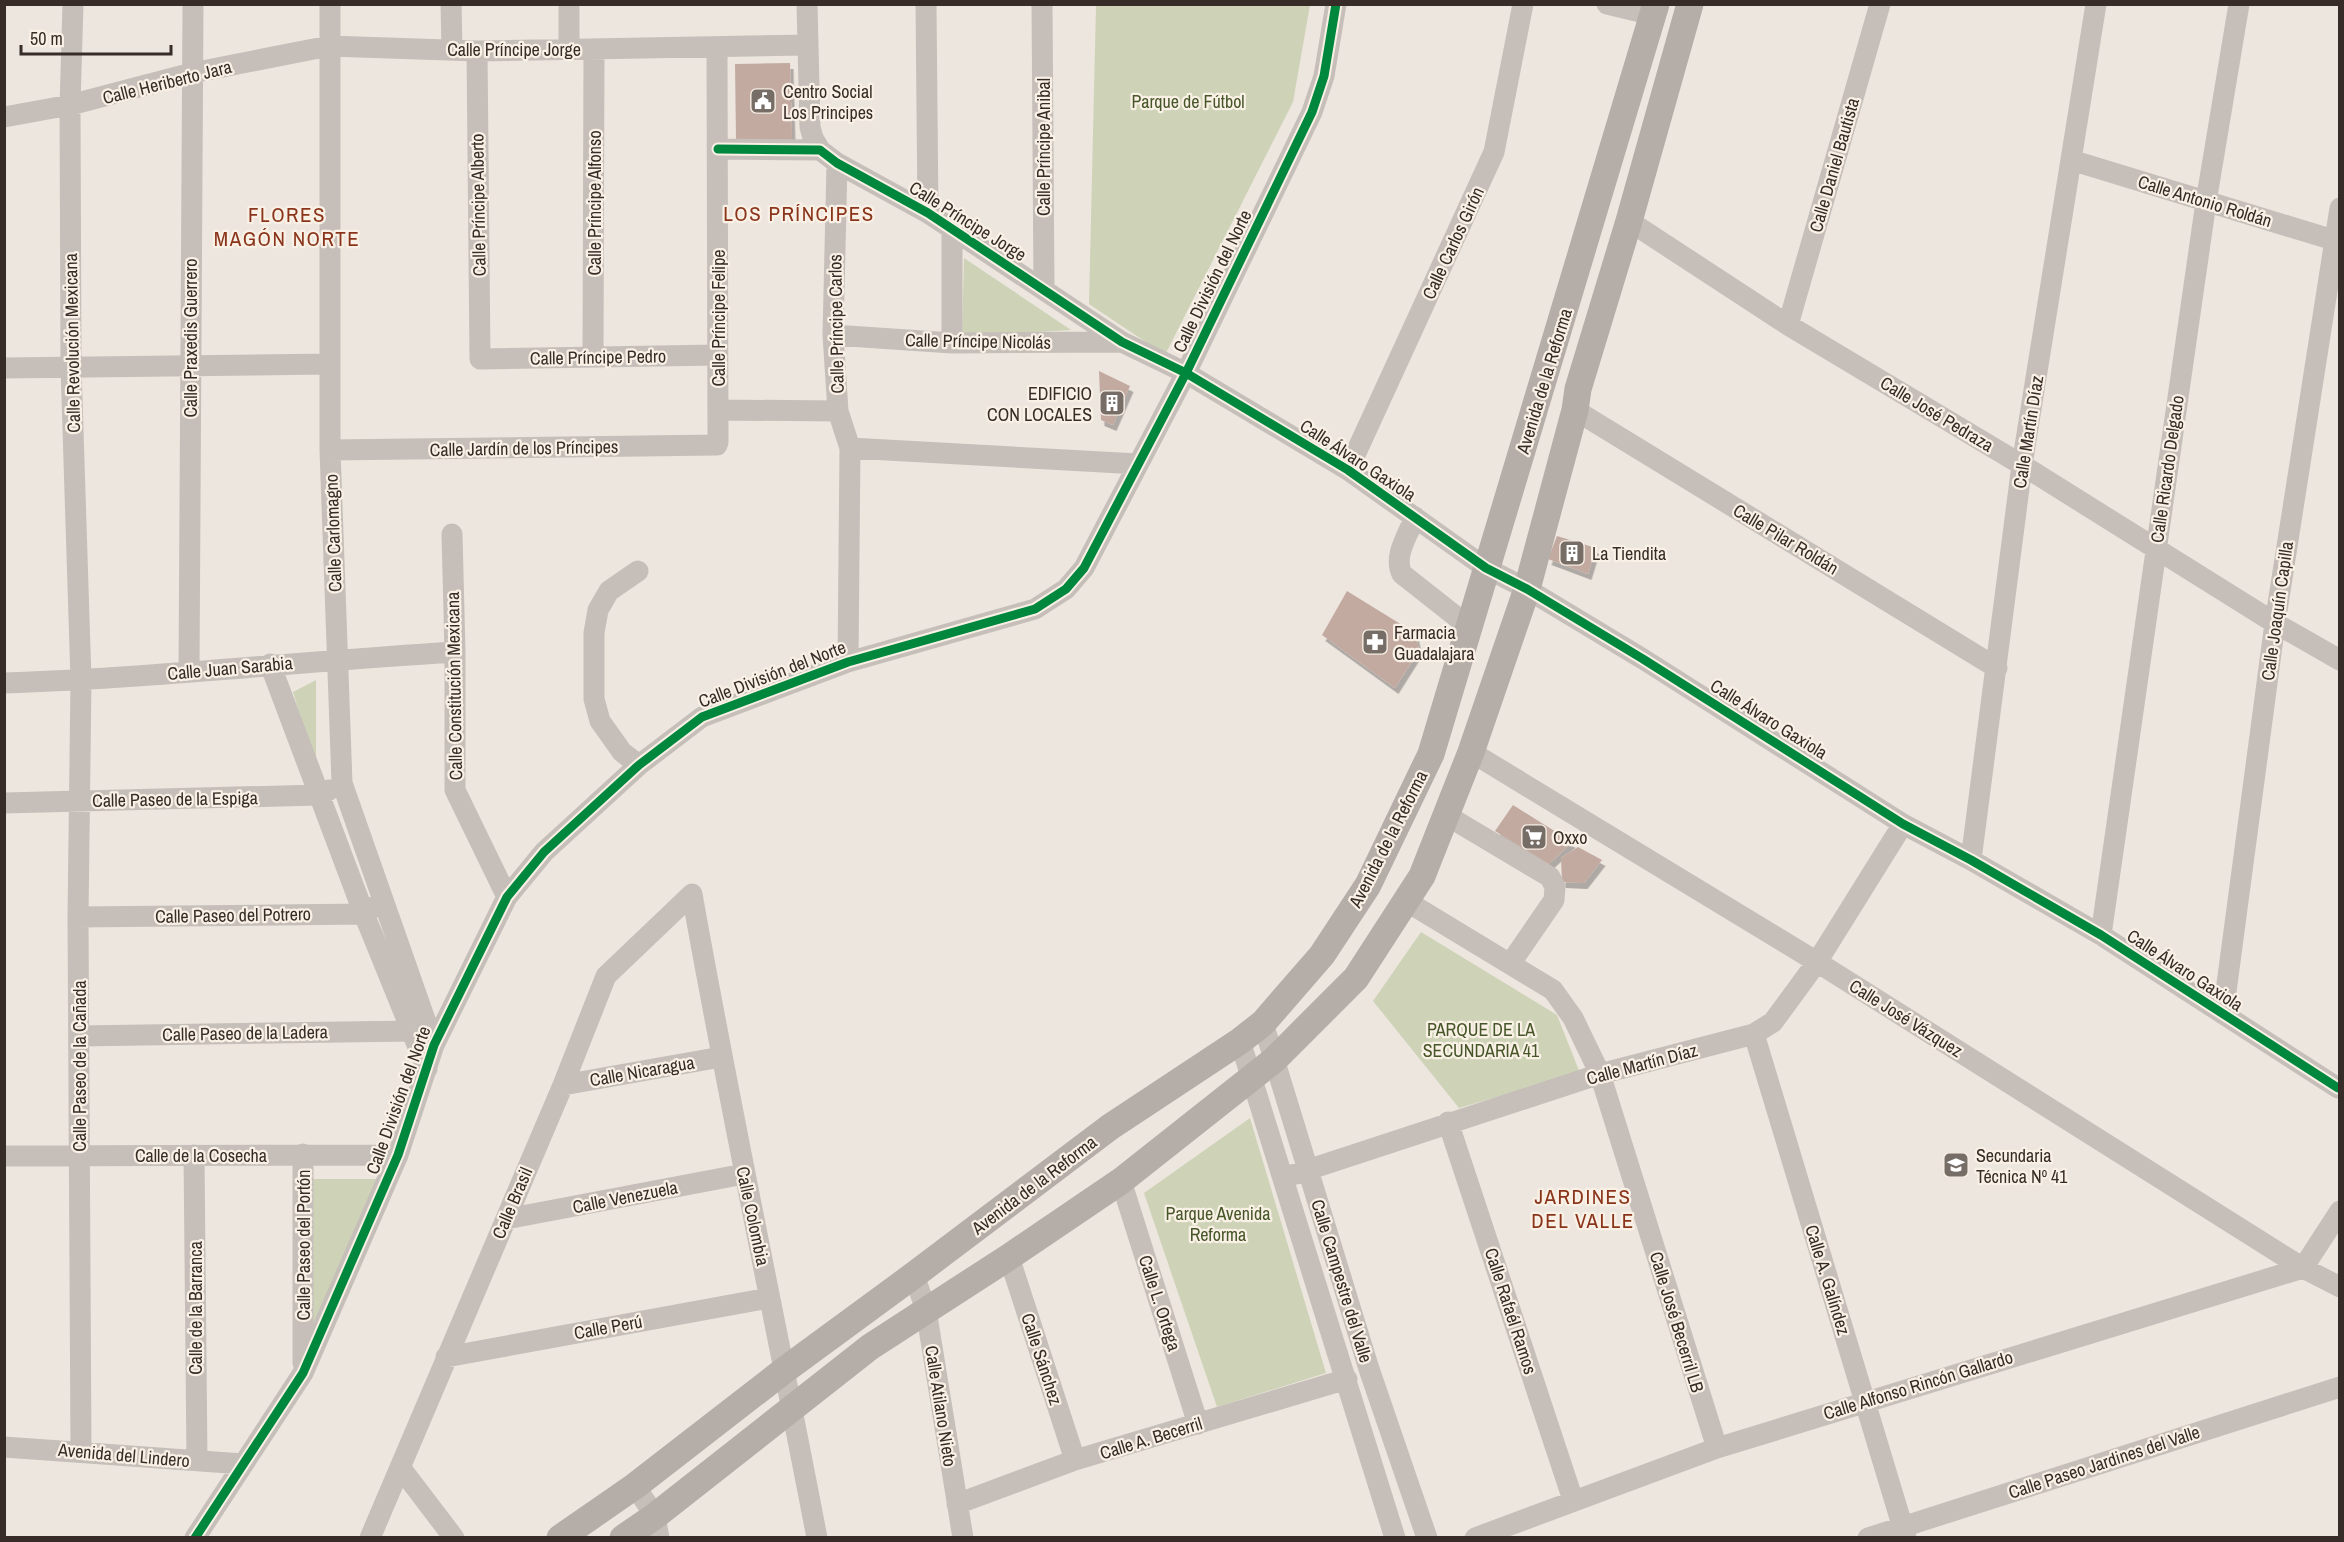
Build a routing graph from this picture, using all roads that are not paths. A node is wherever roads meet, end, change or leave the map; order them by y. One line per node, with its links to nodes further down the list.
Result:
1 (73, 4): 25 (street, Calle Revolución Mexicana)
2 (193, 4): 24 (street, Calle Praxedis Guerrero)
3 (330, 4): 18 (street, Calle Carlomagno)
4 (451, 4): 21 (street)
5 (569, 4): 20 (street)
6 (807, 4): 17 (street, Calle Príncipe Carlos)
7 (926, 4): 32 (street)
8 (1042, 4): 36 (street, Calle Príncipe Anibal)
9 (1336, 4): 48 (street, Calle División del Norte)
10 (1523, 4): 57 (street, Calle Carlos Girón)
11 (1607, 4): 16 (street)
12 (1690, 4): 33 (main road, Avenida de la Reforma)
13 (1880, 4): 37 (street, Calle Daniel Bautista)
14 (2096, 4): 29 (street, Calle Martín Díaz)
15 (2239, 4): 30 (street, Calle Ricardo Delgado)
16 (1655, 10): 61 (main road, Avenida de la Reforma)
17 (807, 45): 19 (street, Calle Príncipe Jorge); 28 (street, Calle Príncipe Carlos)
18 (329, 46): 21 (street, Calle Príncipe Jorge); 24 (street, Calle Heriberto Jara); 44 (street, Calle Carlomagno)
19 (717, 47): 22 (street, Calle Príncipe Jorge); 27 (street, Calle Príncipe Felipe)
20 (569, 49): 22 (street, Calle Príncipe Jorge); 23 (street, Calle Príncipe Jorge)
21 (452, 50): 23 (street, Calle Príncipe Jorge)
22 (594, 50): 42 (street, Calle Príncipe Alfonso)
23 (477, 51): 43 (street, Calle Príncipe Alberto)
24 (192, 73): 25 (street, Calle Heriberto Jara); 45 (street, Calle Praxedis Guerrero)
25 (70, 105): 26 (street, Calle Heriberto Jara); 46 (street, Calle Revolución Mexicana)
26 (4, 117)
27 (718, 149): 28 (street, Calle Príncipe Jorge); 41 (street, Calle Príncipe Felipe)
28 (828, 157): 32 (street, Calle Príncipe Jorge); 38 (street, Calle Príncipe Carlos)
29 (2071, 160): 30 (street, Calle Antonio Roldán); 56 (street, Calle Martín Díaz)
30 (2206, 202): 35 (street, Calle Antonio Roldán); 60 (street, Calle Ricardo Delgado)
31 (2340, 208): 35 (street, Calle Joaquín Capilla)
32 (928, 213): 34 (street, Calle Príncipe Jorge)
33 (1629, 221): 37 (street, Calle José Pedraza); 50 (main road, Avenida de la Reforma)
34 (952, 228): 36 (street, Calle Príncipe Jorge); 40 (street)
35 (2337, 242): 64 (street, Calle Joaquín Capilla)
36 (1044, 289): 39 (street, Calle Príncipe Jorge)
37 (1788, 325): 56 (street, Calle José Pedraza)
38 (833, 335): 40 (street, Calle Príncipe Nicolás); 51 (street, Calle Príncipe Carlos)
39 (1122, 342): 40 (street, Calle Príncipe Nicolás); 48 (street, Calle Príncipe Jorge)
40 (952, 343)
41 (717, 355): 42 (street, Calle Príncipe Pedro); 49 (street, Calle Príncipe Felipe)
42 (593, 356): 43 (street, Calle Príncipe Pedro)
43 (480, 359)
44 (330, 364): 45 (street); 54 (street, Calle Carlomagno)
45 (190, 366): 46 (street); 72 (street, Calle Praxedis Guerrero)
46 (71, 367): 47 (street); 73 (street, Calle Revolución Mexicana)
47 (4, 368)
48 (1186, 373): 55 (street, Calle División del Norte); 57 (street, Calle Álvaro Gaxiola)
49 (718, 410): 51 (street); 52 (street, Calle Príncipe Felipe)
50 (1575, 410): 63 (main road, Avenida de la Reforma); 71 (street, Calle Pilar Roldán)
51 (838, 411): 53 (street, Calle Príncipe Carlos)
52 (717, 445): 54 (street, Calle Jardín de los Príncipes)
53 (850, 448): 55 (street); 69 (street, Calle Príncipe Carlos)
54 (330, 450): 67 (street, Calle Carlomagno)
55 (1138, 464): 69 (street, Calle División del Norte)
56 (2022, 465): 60 (street, Calle José Pedraza); 71 (street, Calle Martín Díaz)
57 (1348, 470): 58 (street, Calle Álvaro Gaxiola)
58 (1415, 517): 61 (street, Calle Álvaro Gaxiola); 65 (street)
59 (452, 534): 66 (street, Calle Constitución Mexicana)
60 (2156, 549): 64 (street, Calle José Pedraza); 90 (street, Calle Ricardo Delgado)
61 (1486, 568): 63 (street, Calle Álvaro Gaxiola); 65 (main road, Avenida de la Reforma)
62 (638, 571): 76 (street)
63 (1527, 589): 75 (main road, Avenida de la Reforma); 82 (street, Calle Álvaro Gaxiola)
64 (2275, 623): 68 (street, Calle José Pedraza); 93 (street, Calle Joaquín Capilla)
65 (1468, 626): 94 (main road, Avenida de la Reforma)
66 (455, 652): 67 (street, Calle Juan Sarabia); 85 (street, Calle Constitución Mexicana)
67 (336, 659): 70 (street, Calle Juan Sarabia); 77 (street, Calle Carlomagno)
68 (2340, 660)
69 (848, 662): 76 (street, Calle División del Norte)
70 (270, 664): 72 (street, Calle Juan Sarabia); 78 (street)
71 (1997, 668): 83 (street, Calle Martín Díaz)
72 (189, 671): 73 (street, Calle Juan Sarabia)
73 (81, 681): 74 (street, Calle Juan Sarabia); 79 (street, Calle Paseo de la Cañada)
74 (4, 683)
75 (1471, 752): 81 (main road, Avenida de la Reforma); 91 (street, Calle José Vázquez)
76 (639, 765): 85 (street, Calle División del Norte)
77 (342, 783): 78 (street, Calle Paseo de la Espiga); 86 (street, Calle Carlomagno)
78 (319, 795): 79 (street, Calle Paseo de la Espiga); 88 (street)
79 (80, 801): 80 (street, Calle Paseo de la Espiga); 89 (street, Calle Paseo de la Cañada)
80 (4, 803)
81 (1446, 815): 87 (main road, Avenida de la Reforma); 92 (street)
82 (1903, 824): 83 (street, Calle Álvaro Gaxiola); 91 (street, Calle Martín Díaz)
83 (1971, 860): 90 (street, Calle Álvaro Gaxiola)
84 (692, 894): 100 (street, Calle Colombia); 105 (street, Calle Brasil)
85 (507, 897): 99 (street, Calle División del Norte)
86 (383, 901): 88 (street); 99 (street, Calle Carlomagno)
87 (1406, 901): 92 (street, Calle José Becerril LB); 101 (main road, Avenida de la Reforma)
88 (364, 914): 89 (street, Calle Paseo del Potrero); 95 (street)
89 (78, 917): 97 (street, Calle Paseo de la Cañada)
90 (2101, 935): 93 (street, Calle Álvaro Gaxiola)
91 (1817, 962): 96 (street, Calle Martín Díaz); 120 (street, Calle José Vázquez)
92 (1510, 964): 103 (street, Calle José Becerril LB)
93 (2223, 1014): 106 (street, Calle Álvaro Gaxiola)
94 (1263, 1023): 98 (main road, Avenida de la Reforma); 101 (street, Calle Campestre del Valle)
95 (411, 1031): 97 (street, Calle Paseo de la Ladera); 102 (street)
96 (1754, 1034): 103 (street, Calle Martín Díaz); 130 (street, Calle A. Galíndez)
97 (79, 1036): 109 (street, Calle Paseo de la Cañada)
98 (1240, 1041): 104 (street, Calle Campestre del Valle); 121 (main road, Avenida de la Reforma)
99 (434, 1045): 102 (street, Calle División del Norte)
100 (721, 1057): 105 (street, Calle Nicaragua); 114 (street, Calle Colombia)
101 (1274, 1059): 104 (main road, Avenida de la Reforma); 113 (street, Calle Campestre del Valle)
102 (426, 1069): 111 (street, Calle División del Norte)
103 (1600, 1074): 107 (street, Calle Martín Díaz); 134 (street, Calle José Becerril LB)
104 (1252, 1077): 115 (street, Calle Campestre del Valle); 116 (main road, Avenida de la Reforma)
105 (563, 1085): 118 (street, Calle Brasil)
106 (2339, 1089)
107 (1448, 1122): 113 (street, Calle Martín Díaz); 141 (street, Calle Rafaél Ramos)
108 (303, 1154): 110 (street, Calle de la Cosecha); 111 (street, Calle de la Cosecha); 127 (street, Calle Paseo del Portón)
109 (79, 1155): 110 (street, Calle de la Cosecha); 112 (street, Calle de la Cosecha); 135 (street, Calle Paseo de la Cañada)
110 (194, 1155): 137 (street, Calle de la Barranca)
111 (398, 1155): 127 (street, Calle División del Norte)
112 (4, 1156)
113 (1308, 1170): 115 (street, Calle Martín Díaz); 153 (street, Calle Campestre del Valle)
114 (744, 1174): 118 (street, Calle Venezuela); 123 (street, Calle Colombia)
115 (1283, 1178): 128 (street, Calle Campestre del Valle)
116 (1121, 1181): 119 (main road, Avenida de la Reforma); 132 (street, Calle L. Ortega)
117 (2340, 1211): 120 (street)
118 (506, 1219): 125 (street, Calle Brasil)
119 (1009, 1257): 124 (main road, Avenida de la Reforma); 136 (street, Calle Sánchez)
120 (2303, 1268): 122 (street, Calle José Vázquez); 130 (street, Calle Alfonso Rincón Gallardo)
121 (914, 1275): 124 (street, Calle Atilano Nieto); 126 (main road, Avenida de la Reforma)
122 (2340, 1287)
123 (769, 1298): 125 (street, Calle Perú); 126 (street, Calle Colombia)
124 (926, 1310): 131 (main road, Avenida de la Reforma); 142 (street, Calle Atilano Nieto)
125 (446, 1357): 139 (street, Calle Brasil)
126 (786, 1369): 131 (street, Calle Colombia); 140 (main road, Avenida de la Reforma)
127 (303, 1373): 138 (street, Calle División del Norte)
128 (1347, 1379): 132 (street, Calle A. Becerril); 152 (street, Calle Campestre del Valle)
129 (2340, 1387): 144 (street, Calle Paseo Jardines del Valle)
130 (1864, 1402): 134 (street, Calle Alfonso Rincón Gallardo); 144 (street, Calle A. Galíndez)
131 (792, 1406): 143 (main road, Avenida de la Reforma); 150 (street, Calle Colombia)
132 (1198, 1424): 136 (street, Calle A. Becerril)
133 (4, 1447): 135 (street, Avenida del Lindero)
134 (1716, 1448): 141 (street, Calle Alfonso Rincón Gallardo)
135 (81, 1451): 137 (street, Avenida del Lindero)
136 (1075, 1460): 142 (street, Calle A. Becerril)
137 (197, 1461): 138 (street, Avenida del Lindero)
138 (243, 1464): 145 (street, Calle División del Norte)
139 (399, 1467): 146 (street, Calle Brasil); 147 (street)
140 (634, 1486): 143 (street); 148 (main road, Avenida de la Reforma)
141 (1574, 1500): 154 (street, Calle Alfonso Rincón Gallardo)
142 (957, 1504): 151 (street, Calle Atilano Nieto)
143 (657, 1527): 149 (main road, Avenida de la Reforma)
144 (1904, 1532): 155 (street, Calle Paseo Jardines del Valle)
145 (195, 1538)
146 (370, 1538)
147 (454, 1538)
148 (561, 1538)
149 (623, 1538)
150 (817, 1538)
151 (963, 1538)
152 (1395, 1538)
153 (1427, 1538)
154 (1475, 1538)
155 (1868, 1538)

